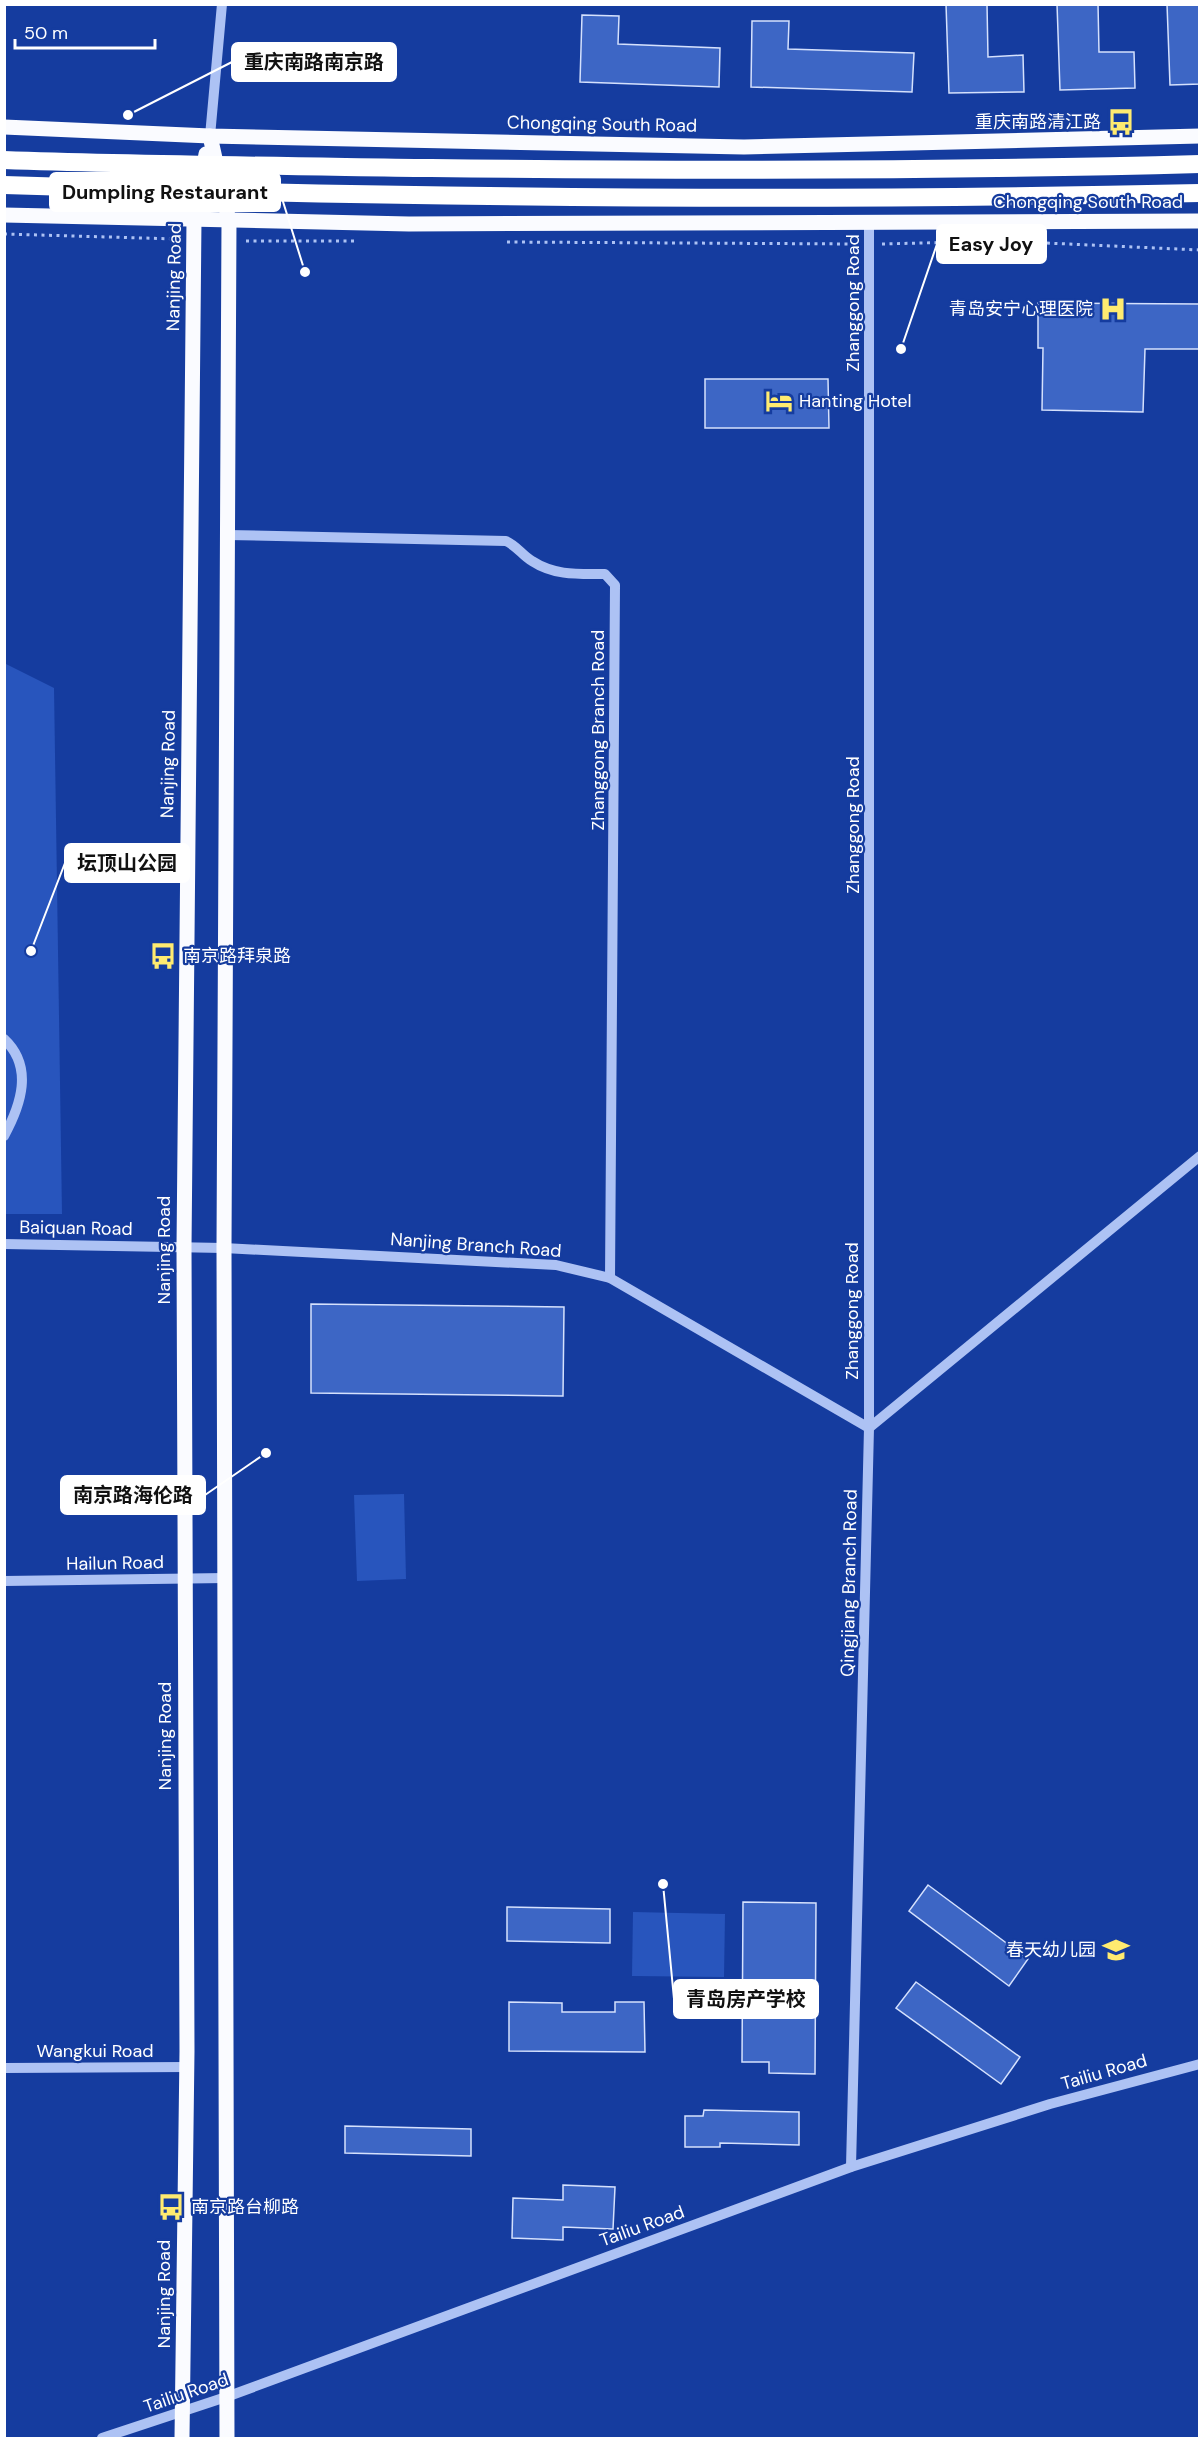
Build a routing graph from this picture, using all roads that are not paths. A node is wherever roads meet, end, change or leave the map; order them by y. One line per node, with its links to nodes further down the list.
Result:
1 (222, 4): 3 (street)
2 (4, 127): 3 (main road, Chongqing South Road)
3 (210, 136): 4 (main road, Chongqing South Road); 10 (main road, Nanjing Road); 12 (main road)
4 (1200, 136)
5 (4, 160): 6 (highway, bridge)
6 (1200, 164)
7 (4, 185): 8 (highway, bridge)
8 (1200, 193)
9 (4, 215): 10 (main road, Chongqing South Road)
10 (194, 220): 12 (main road, Chongqing South Road); 19 (main road, Nanjing Road)
11 (1200, 220): 13 (main road, Chongqing South Road)
12 (229, 221): 13 (main road, Chongqing South Road); 14 (main road)
13 (869, 221): 22 (street, Zhanggong Road)
14 (227, 535): 20 (main road); 21 (street, Zhanggong Branch Road)
15 (4, 1040): 16 (street)
16 (4, 1136)
17 (1200, 1156): 22 (street)
18 (4, 1244): 19 (street, Baiquan Road)
19 (184, 1247): 20 (street, Nanjing Branch Road); 24 (main road, Nanjing Road)
20 (224, 1248): 21 (street, Nanjing Branch Road); 23 (main road)
21 (610, 1278): 22 (street, Nanjing Branch Road)
22 (869, 1428): 29 (street, Qingjiang Branch Road)
23 (226, 1578): 24 (street, Hailun Road); 30 (main road)
24 (184, 1579): 25 (street, Hailun Road); 27 (main road, Nanjing Road)
25 (4, 1581)
26 (1200, 2064): 29 (street, Tailiu Road)
27 (187, 2067): 28 (street, Wangkui Road); 31 (main road, Nanjing Road)
28 (4, 2068)
29 (851, 2167): 30 (street, Tailiu Road)
30 (228, 2396): 31 (street, Tailiu Road); 34 (main road)
31 (183, 2412): 32 (street, Tailiu Road); 33 (main road, Nanjing Road)
32 (102, 2439)
33 (182, 2439)
34 (227, 2439)

